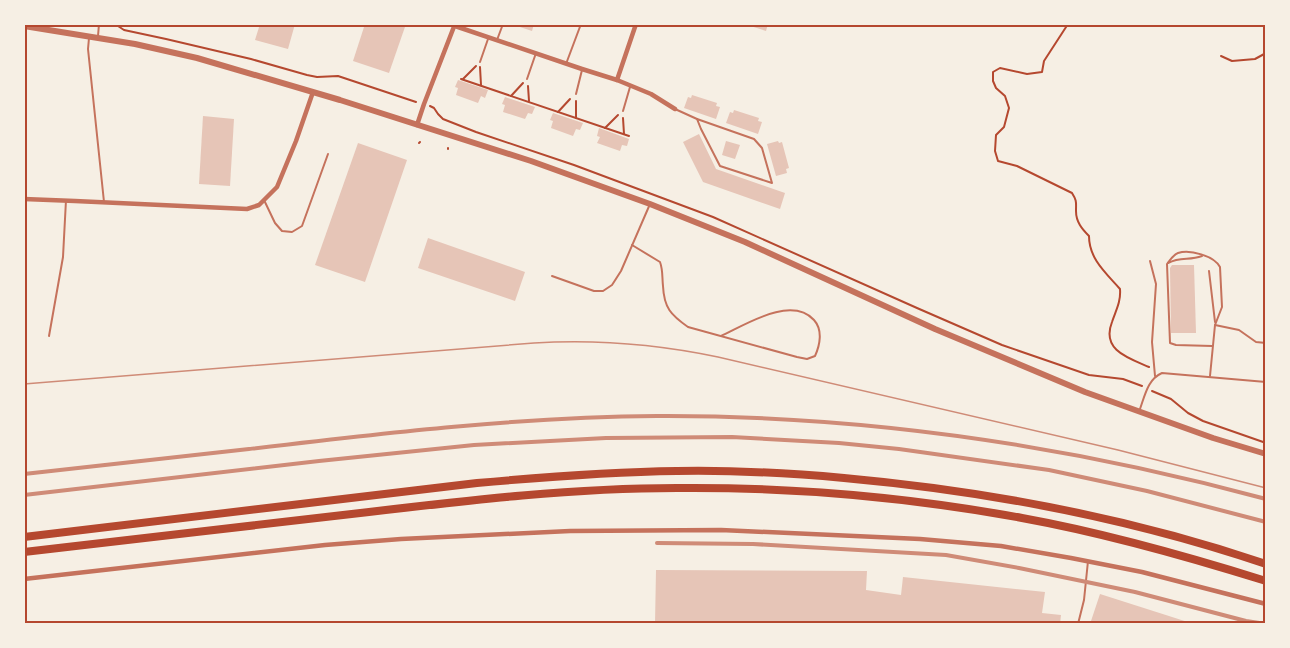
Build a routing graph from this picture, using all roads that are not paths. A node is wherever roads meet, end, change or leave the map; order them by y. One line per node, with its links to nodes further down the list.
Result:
1 (99, 24): 8 (lane)
2 (503, 24): 10 (lane)
3 (581, 24): 13 (lane)
4 (636, 24): 16 (street)
5 (455, 25): 9 (street); 23 (street)
6 (24, 26): 7 (street)
7 (89, 36): 8 (street); 28 (lane)
8 (98, 37): 18 (street)
9 (489, 37): 10 (street); 12 (lane)
10 (497, 40): 11 (street)
11 (536, 53): 13 (street); 15 (lane)
12 (480, 62)
13 (566, 64): 14 (street)
14 (582, 69): 16 (street); 19 (lane)
15 (527, 79)
16 (617, 80): 17 (street)
17 (631, 85): 20 (street); 21 (lane)
18 (313, 92): 23 (street); 27 (street)
19 (576, 94)
20 (675, 109): 22 (lane)
21 (623, 111)
22 (697, 119): 22 (lane)
23 (417, 125): 29 (street)
24 (328, 154): 27 (lane)
25 (24, 199): 26 (street)
26 (66, 200): 28 (street); 37 (lane)
27 (264, 200): 28 (street)
28 (104, 202)
29 (650, 204): 30 (lane); 44 (street)
30 (632, 245): 35 (lane); 38 (lane)
31 (1202, 256): 33 (lane); 33 (lane); 36 (lane)
32 (1150, 261): 41 (lane)
33 (1167, 264): 40 (lane)
34 (1209, 271): 36 (lane)
35 (552, 276)
36 (1215, 324): 39 (lane); 40 (lane)
37 (49, 336)
38 (721, 336): 38 (lane)
39 (1266, 343)
40 (1212, 346): 42 (lane)
41 (1155, 376): 42 (lane); 44 (lane)
42 (1210, 376): 43 (lane)
43 (1266, 382)
44 (1139, 412): 45 (street)
45 (1266, 454)
46 (24, 537): 49 (highway)
47 (24, 552): 51 (highway)
48 (1088, 561): 50 (street); 52 (street); 53 (lane)
49 (1266, 564)
50 (24, 579)
51 (1266, 581)
52 (1266, 604)
53 (1078, 624)

